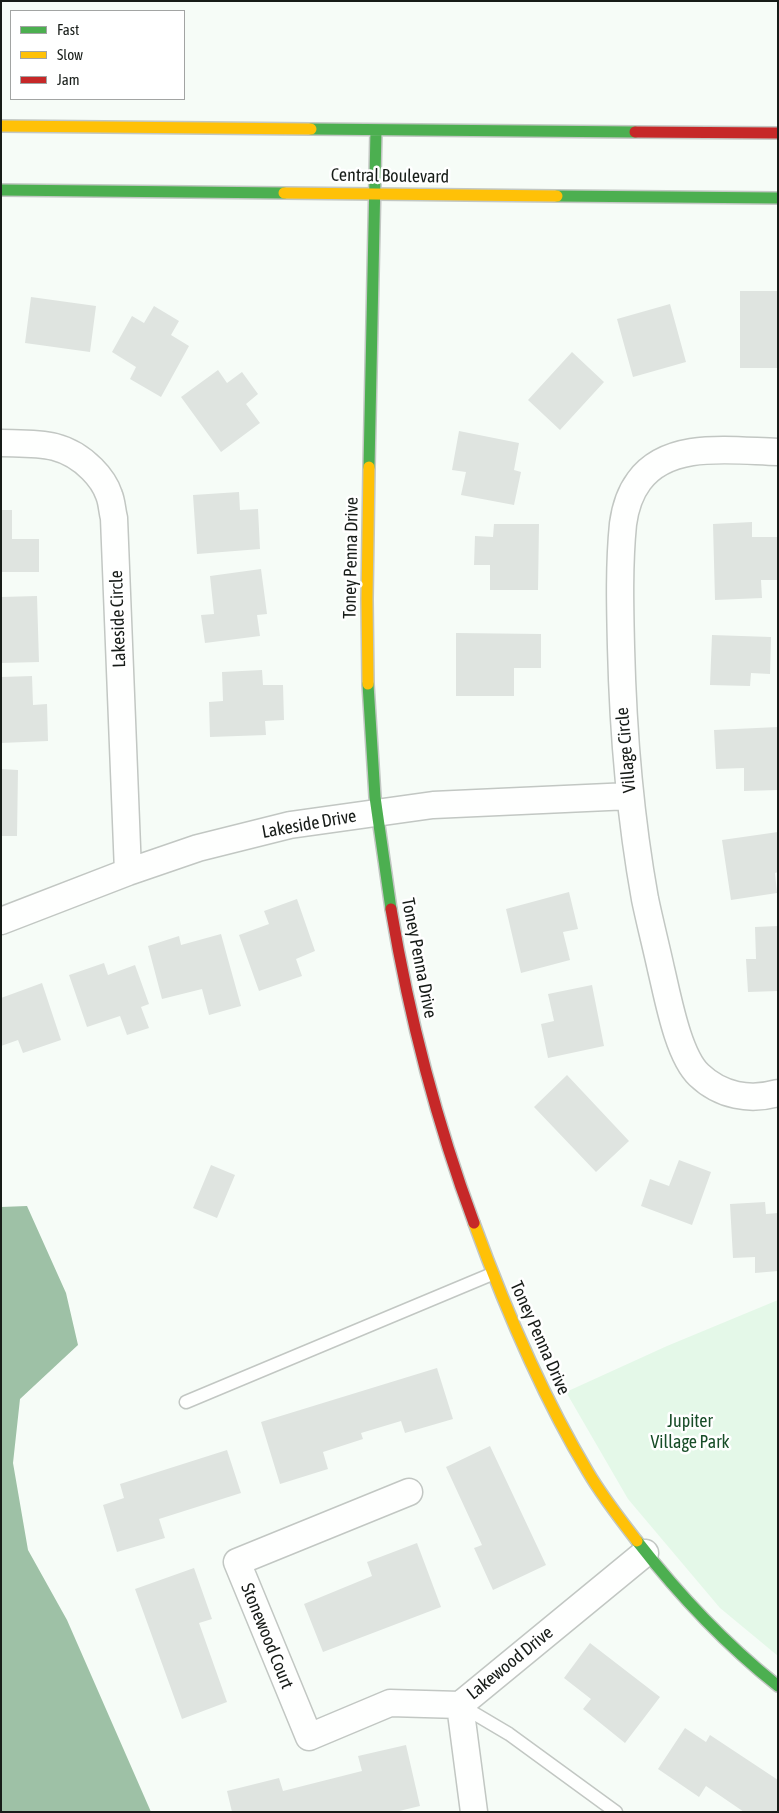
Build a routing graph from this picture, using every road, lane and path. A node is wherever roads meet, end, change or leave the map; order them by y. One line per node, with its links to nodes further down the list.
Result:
1 (1, 126): 2 (street)
2 (376, 130): 3 (street); 5 (street, Toney Penna Drive)
3 (778, 133)
4 (1, 190): 5 (street, Central Boulevard)
5 (375, 193): 6 (street, Central Boulevard); 10 (street, Toney Penna Drive)
6 (778, 198)
7 (1, 443): 11 (street, Lakeside Circle)
8 (778, 452): 9 (street, Village Circle)
9 (630, 796): 10 (street, Lakeside Drive); 13 (street, Village Circle)
10 (377, 812): 11 (street, Lakeside Drive); 14 (street, Toney Penna Drive)
11 (128, 872): 12 (street, Lakeside Drive)
12 (1, 921)
13 (778, 1093)
14 (492, 1274): 15 (lane); 17 (street, Toney Penna Drive)
15 (186, 1402)
16 (409, 1492): 19 (street, Stonewood Court)
17 (645, 1553): 18 (street, Toney Penna Drive); 19 (street, Lakewood Drive)
18 (778, 1686)
19 (460, 1705): 20 (street, Lakewood Drive); 21 (lane)
20 (474, 1812)
21 (616, 1812)

